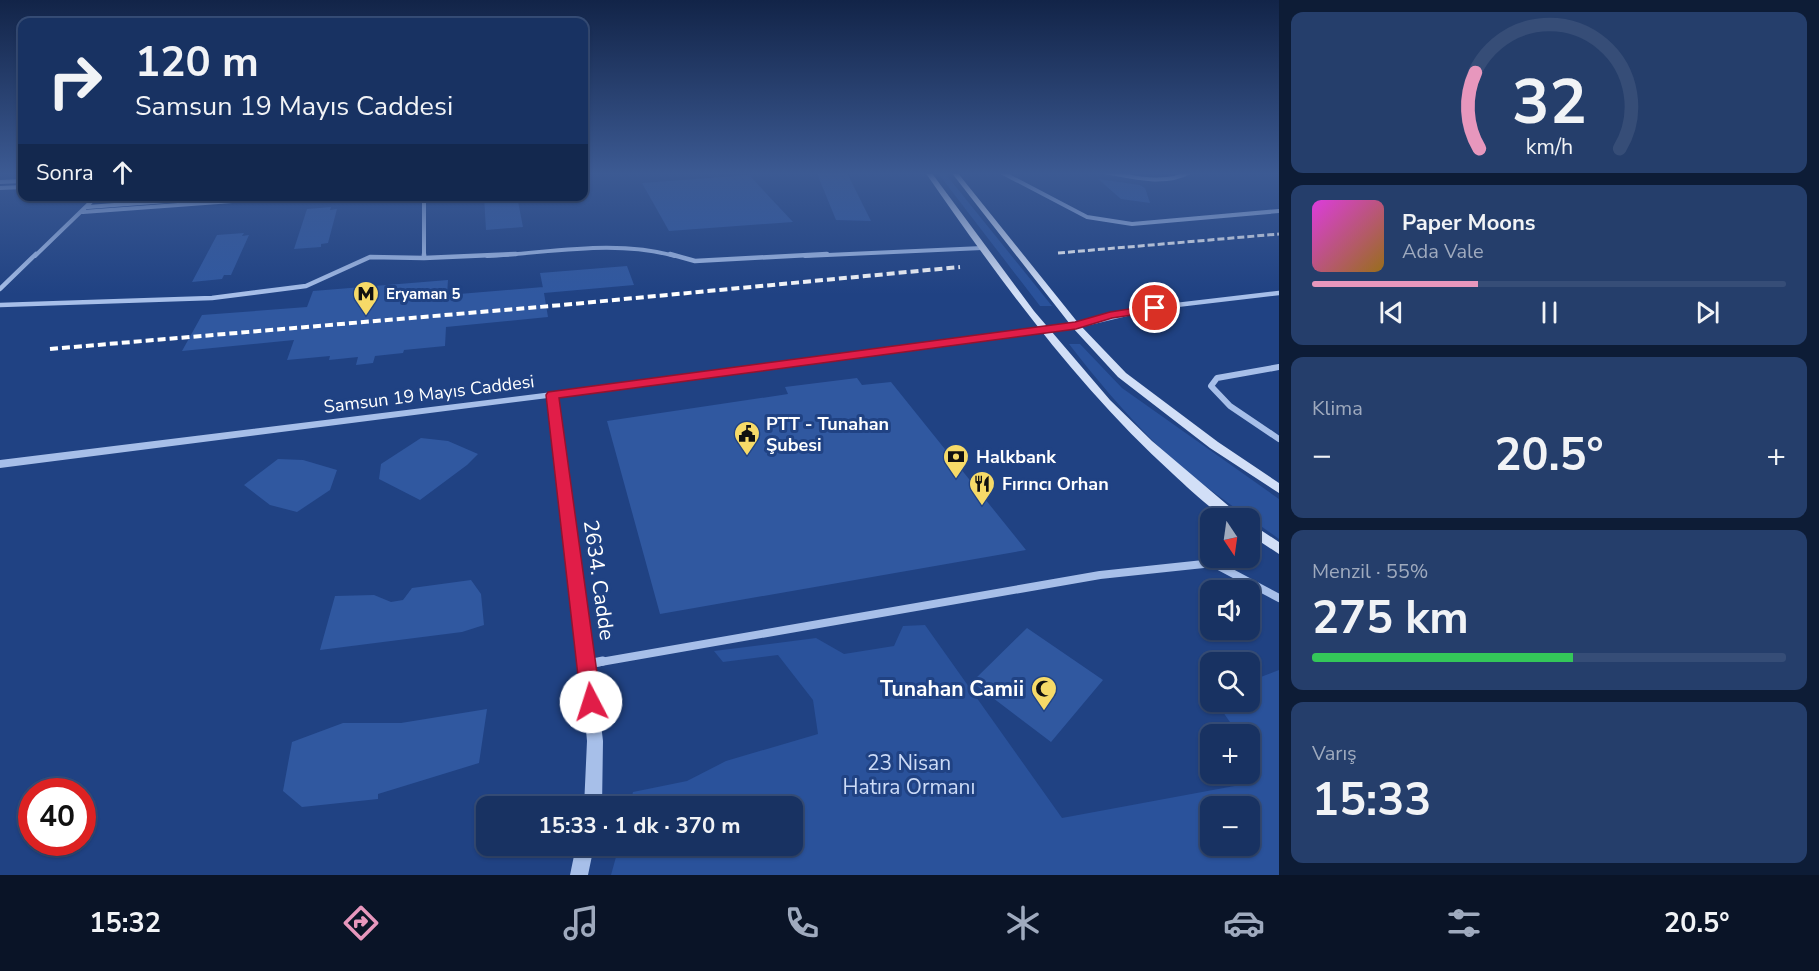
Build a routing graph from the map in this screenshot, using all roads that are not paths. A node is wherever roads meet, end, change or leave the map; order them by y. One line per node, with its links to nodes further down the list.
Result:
1 (82, 213): 9 (street)
2 (424, 213): 8 (street)
3 (957, 213): 7 (main road)
4 (987, 213): 12 (main road)
5 (1079, 213): 6 (street)
6 (1258, 213)
7 (982, 248): 8 (street); 13 (main road)
8 (424, 258): 11 (street)
9 (0, 289)
10 (1279, 293): 12 (street)
11 (0, 305)
12 (1076, 326): 13 (street, Samsun 19 Mayıs Caddesi); 18 (main road)
13 (1045, 330): 15 (street, Samsun 19 Mayıs Caddesi); 19 (main road)
14 (1279, 367): 16 (street)
15 (552, 395): 17 (street, Samsun 19 Mayıs Caddesi); 23 (street, 2634. Cadde)
16 (1279, 439)
17 (0, 464)
18 (1279, 489)
19 (1223, 508)
20 (1260, 535): 21 (main road)
21 (1279, 549)
22 (1279, 598): 23 (street)
23 (587, 664): 24 (street, 2634. Cadde)
24 (593, 796)
25 (583, 856): 26 (street)
26 (579, 875)

